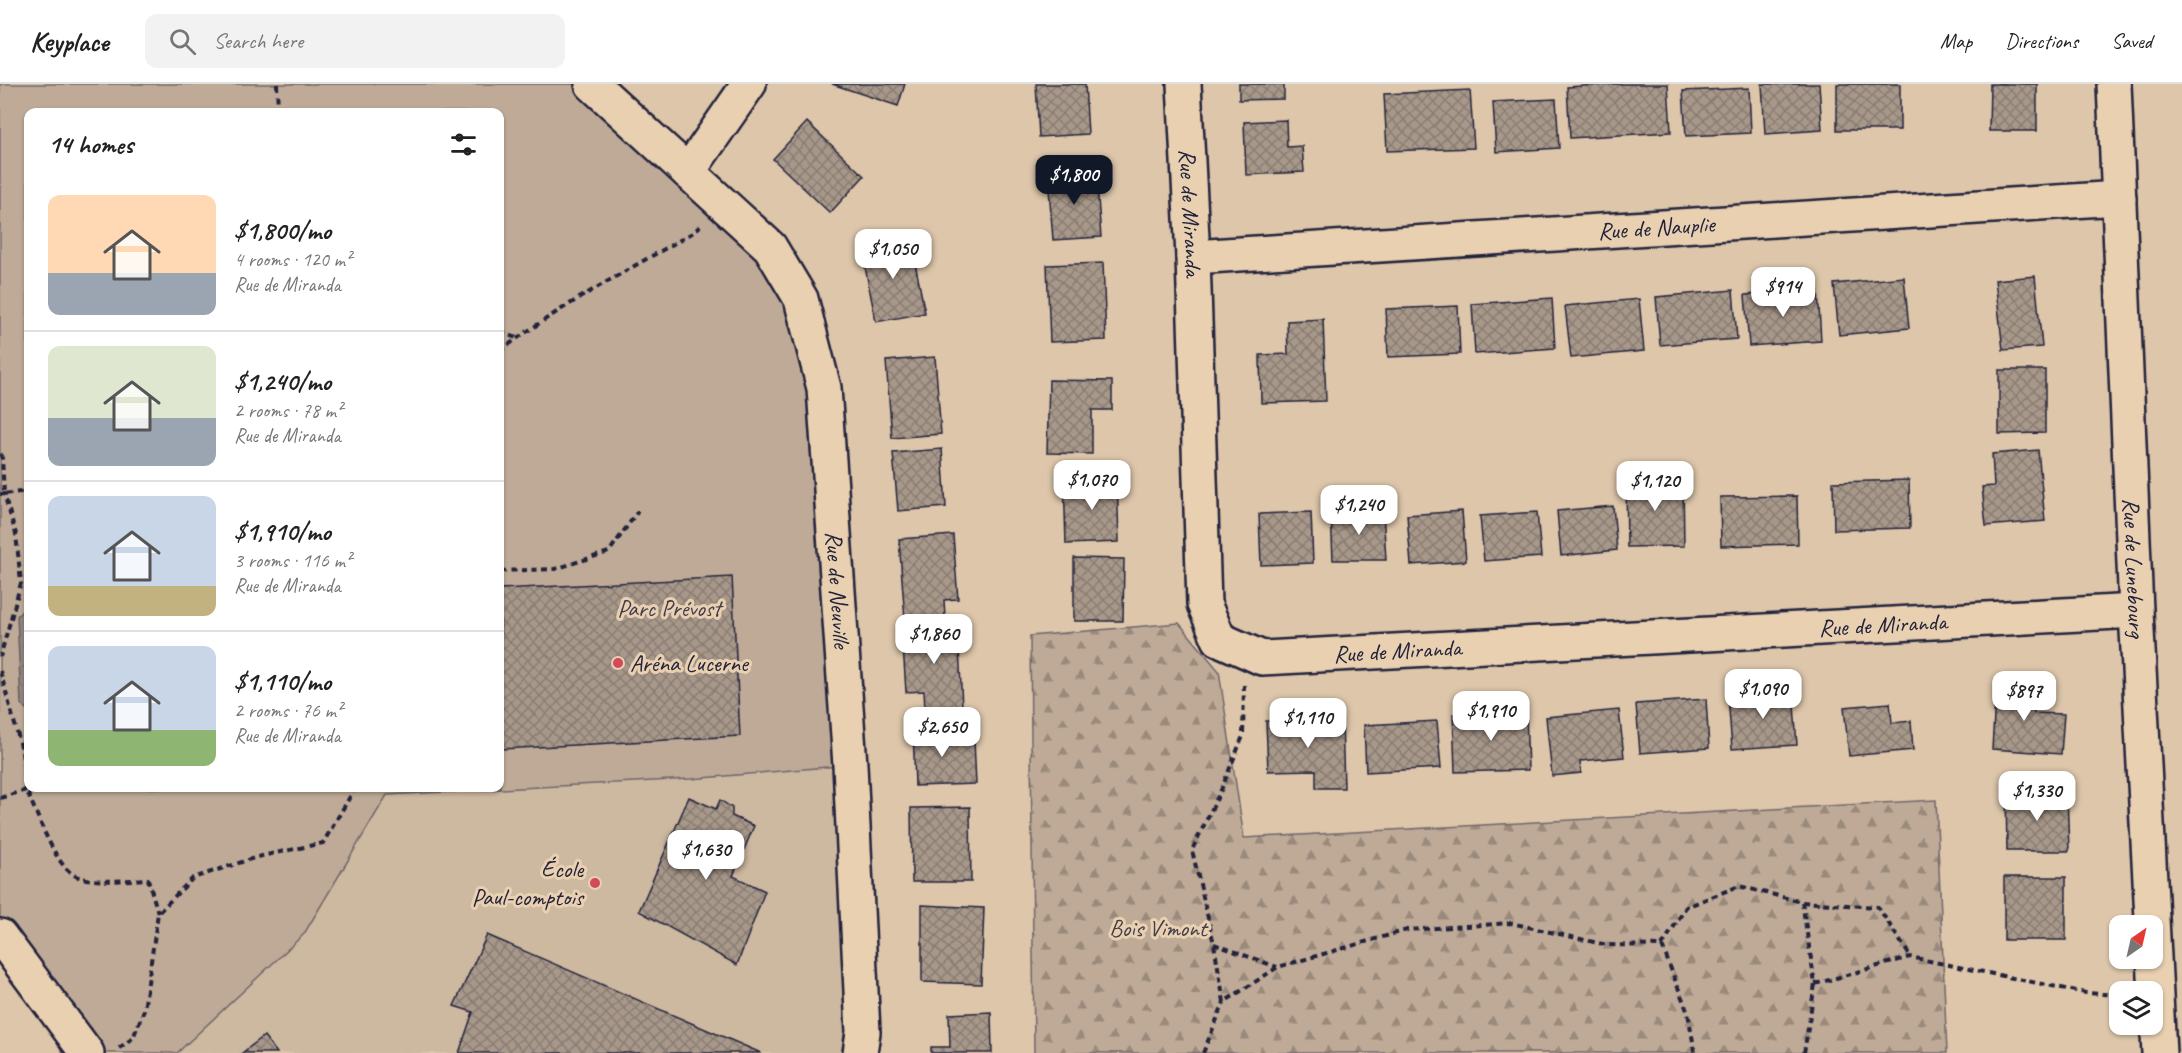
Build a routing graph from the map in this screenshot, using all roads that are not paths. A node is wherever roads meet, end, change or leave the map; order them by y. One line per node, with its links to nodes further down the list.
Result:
1 (592, 84): 5 (street, Rue de Neuville)
2 (750, 84): 5 (street)
3 (1184, 84): 7 (street, Rue de Miranda)
4 (2114, 84): 6 (street, Rue de Lunebourg)
5 (688, 172): 12 (street, Rue de Neuville)
6 (2119, 198): 7 (street, Rue de Nauplie); 8 (street, Rue de Lunebourg)
7 (1193, 257): 8 (street, Rue de Miranda)
8 (2136, 611): 10 (street, Rue de Lunebourg)
9 (0, 936): 11 (street)
10 (2169, 1010): 13 (street, Rue de Lunebourg)
11 (92, 1053)
12 (861, 1053)
13 (2159, 1053)

